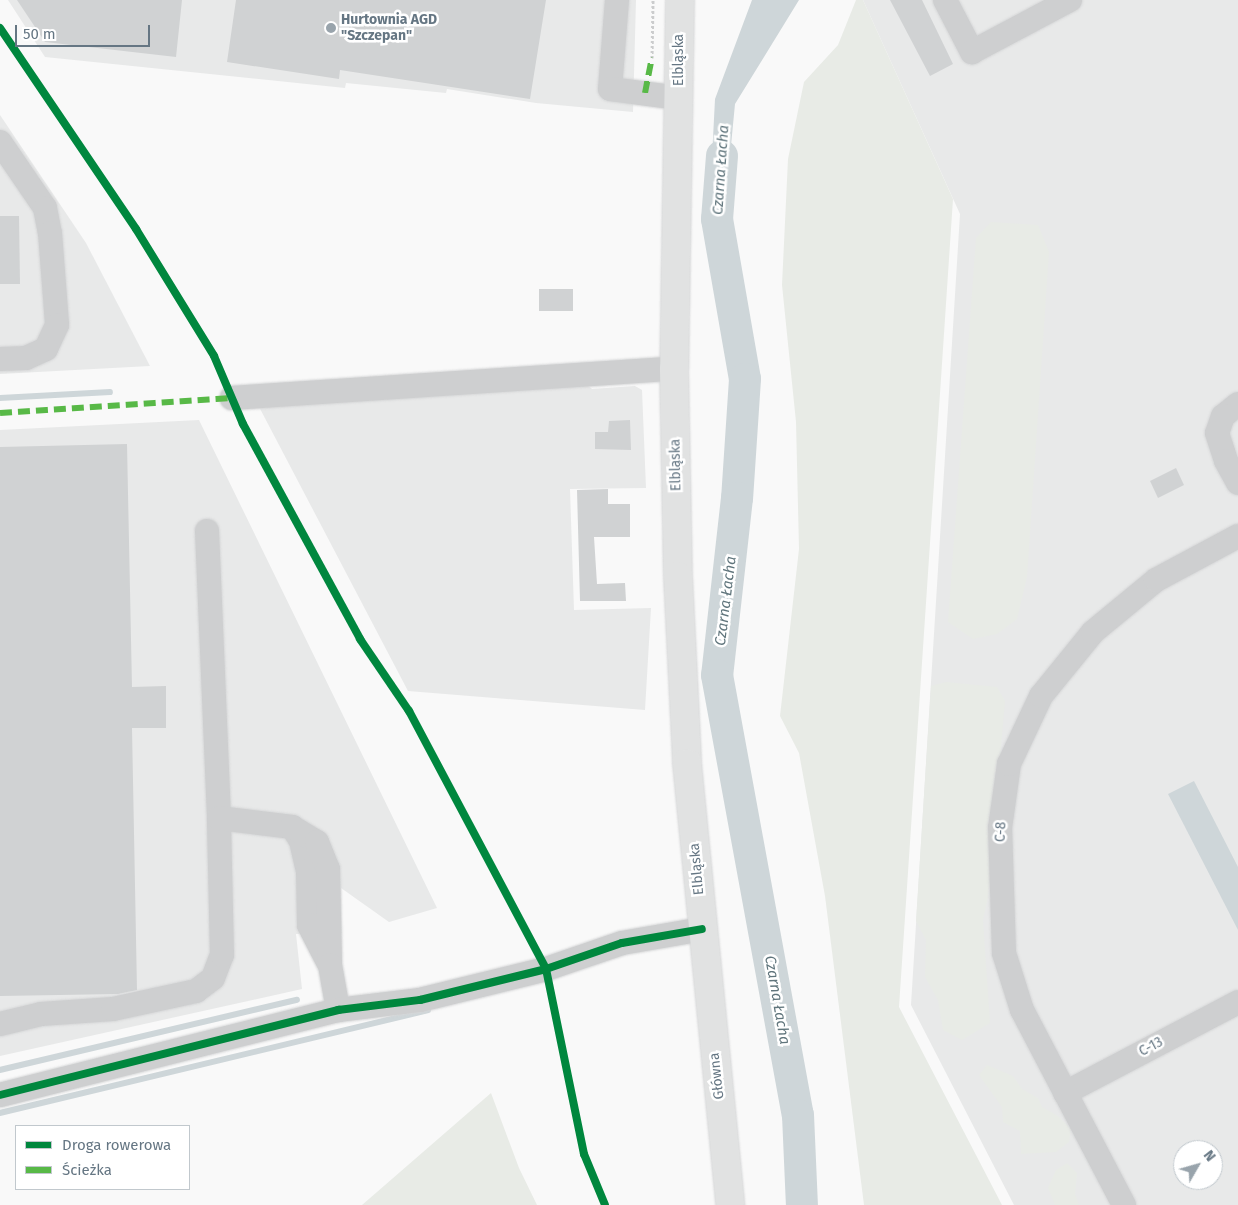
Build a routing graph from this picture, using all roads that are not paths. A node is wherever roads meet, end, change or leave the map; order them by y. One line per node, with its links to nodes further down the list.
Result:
1 (618, 0): 5 (street)
2 (680, 0): 5 (main road, Elbląska)
3 (945, 0): 4 (street)
4 (1070, 0)
5 (679, 98): 8 (main road, Elbląska)
6 (0, 142): 7 (street)
7 (0, 359)
8 (674, 369): 9 (street); 15 (main road, Elbląska)
9 (232, 398)
10 (1238, 404): 11 (street)
11 (1238, 483)
12 (207, 531): 14 (street)
13 (1238, 536): 19 (street, C-8)
14 (219, 818): 17 (street); 18 (street)
15 (703, 938): 17 (street); 21 (main road, Główna)
16 (1238, 1002): 19 (street, C-13)
17 (338, 1010): 20 (street)
18 (0, 1024)
19 (1065, 1093): 22 (street, C-8)
20 (0, 1095)
21 (730, 1205)
22 (1124, 1205)

